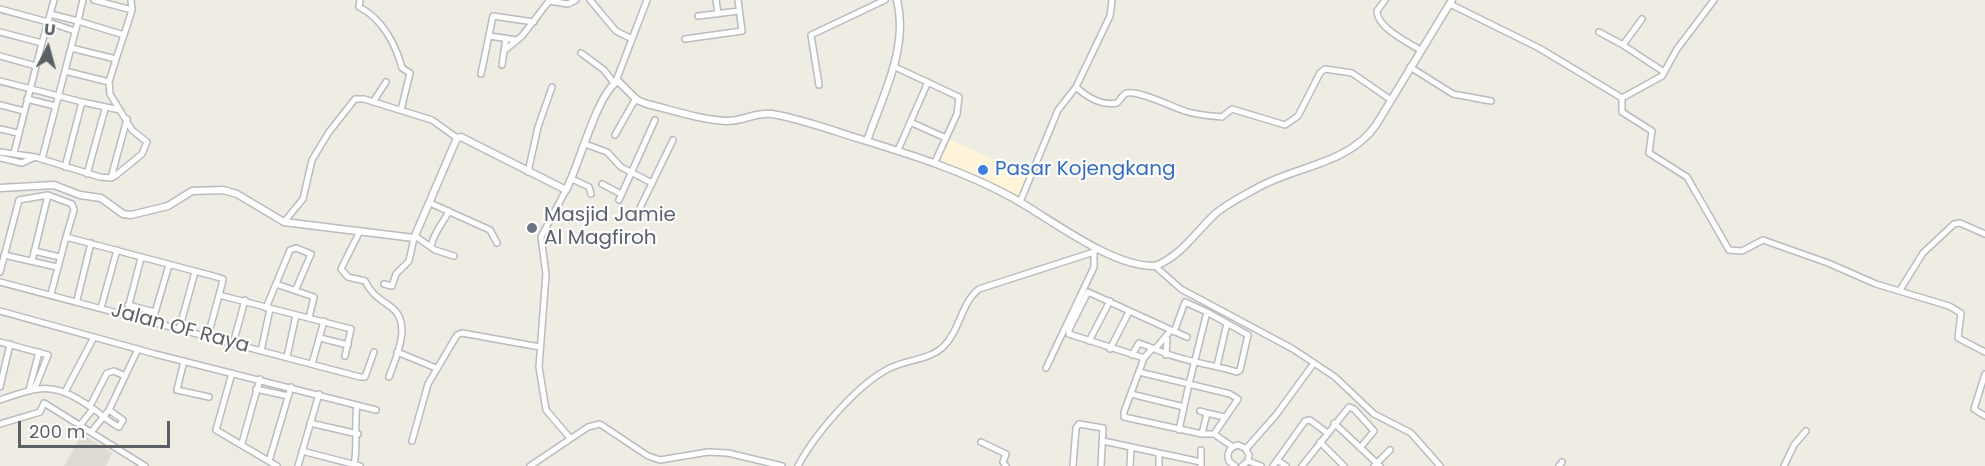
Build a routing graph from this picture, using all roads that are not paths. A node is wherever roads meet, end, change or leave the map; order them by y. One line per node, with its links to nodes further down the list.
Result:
1 (53, 0): 20 (street)
2 (83, 0): 24 (street)
3 (94, 0): 18 (street)
4 (131, 0): 18 (street)
5 (360, 0): 72 (street)
6 (576, 0): 26 (street)
7 (590, 0): 33 (street)
8 (647, 0): 33 (street)
9 (716, 0): 21 (street)
10 (738, 0): 19 (street)
11 (885, 0): 56 (street)
12 (897, 0): 46 (street)
13 (1113, 0): 58 (street)
14 (1385, 0): 39 (street)
15 (1714, 0): 49 (street)
16 (1451, 2): 39 (street); 62 (street)
17 (0, 9): 25 (street)
18 (132, 10): 30 (street)
19 (739, 11): 21 (street); 34 (street)
20 (50, 14): 24 (street); 25 (street)
21 (718, 14): 22 (street)
22 (698, 16)
23 (1642, 19): 37 (street)
24 (78, 21): 27 (street); 30 (street)
25 (48, 22): 27 (street); 36 (street)
26 (534, 22): 31 (street); 35 (street)
27 (75, 31): 38 (street)
28 (0, 32): 36 (street)
29 (1599, 32): 37 (street)
30 (124, 35): 43 (street)
31 (489, 36): 32 (street); 50 (street)
32 (506, 38): 35 (street); 40 (street)
33 (630, 38): 54 (street)
34 (685, 39)
35 (517, 40): 40 (street)
36 (42, 43): 45 (street)
37 (1623, 45): 49 (street)
38 (71, 48): 43 (street); 48 (street)
39 (1420, 50): 47 (street)
40 (504, 51): 44 (street)
41 (581, 53): 54 (street)
42 (0, 56): 45 (street)
43 (116, 59): 52 (street)
44 (501, 65)
45 (36, 66): 59 (street)
46 (893, 66): 55 (street); 83 (street)
47 (1410, 67): 64 (street); 65 (street)
48 (65, 71): 52 (street); 60 (street)
49 (1664, 72): 62 (street)
50 (481, 74)
51 (0, 81): 59 (street)
52 (109, 82): 71 (street)
53 (386, 82): 67 (street)
54 (615, 82): 61 (street); 84 (street)
55 (928, 82): 76 (street); 81 (street)
56 (819, 85)
57 (552, 87): 93 (street)
58 (1076, 87): 64 (street); 104 (street)
59 (30, 89): 60 (street); 63 (street)
60 (58, 97): 66 (street); 69 (street)
61 (636, 98): 79 (street); 83 (street)
62 (1622, 98): 133 (street)
63 (27, 99): 69 (street); 73 (street)
64 (1391, 99): 125 (street)
65 (1491, 101)
66 (82, 102): 70 (street); 92 (street)
67 (373, 102): 72 (street); 108 (street)
68 (0, 105): 73 (street)
69 (55, 106): 90 (street)
70 (105, 109): 71 (street); 95 (street)
71 (120, 110): 74 (street)
72 (401, 110): 80 (street)
73 (24, 111): 78 (street)
74 (127, 119): 96 (street); 96 (street)
75 (655, 120): 94 (street)
76 (910, 122): 81 (street); 85 (street)
77 (0, 129): 78 (street)
78 (18, 133): 87 (street)
79 (615, 135)
80 (457, 138): 93 (street); 105 (street)
81 (946, 138): 91 (street)
82 (672, 140): 98 (street)
83 (867, 141): 85 (street)
84 (585, 144): 94 (street); 97 (street)
85 (898, 150): 91 (street)
86 (0, 152): 87 (street)
87 (14, 153): 88 (street)
88 (34, 157): 89 (street); 90 (street)
89 (0, 158)
90 (42, 159): 92 (street)
91 (935, 162): 104 (street)
92 (64, 167): 95 (street)
93 (528, 172): 101 (street)
94 (631, 173): 98 (street); 99 (street)
95 (87, 174): 96 (street)
96 (111, 178)
97 (572, 179): 101 (street); 102 (street)
98 (652, 183): 107 (street)
99 (602, 184)
100 (0, 188): 108 (street)
101 (566, 190): 164 (street)
102 (591, 194)
103 (48, 195): 111 (street); 118 (street); 121 (street)
104 (1020, 202): 117 (street)
105 (430, 203): 106 (street); 112 (street)
106 (449, 211): 114 (street); 115 (street)
107 (638, 212)
108 (284, 222): 109 (street)
109 (360, 231): 112 (street); 171 (street)
110 (1985, 234): 133 (street)
111 (66, 237): 113 (street); 120 (street)
112 (415, 237): 115 (street); 131 (street)
113 (91, 243): 116 (street); 136 (street)
114 (497, 243)
115 (431, 246): 119 (street)
116 (117, 250): 122 (street); 140 (street)
117 (1095, 250): 125 (street); 184 (street); 252 (street)
118 (34, 251): 120 (street); 123 (street)
119 (454, 256)
120 (60, 257): 126 (street)
121 (2, 258): 123 (street); 127 (street)
122 (141, 258): 124 (street); 139 (street)
123 (32, 261): 126 (street)
124 (169, 265): 128 (street); 143 (street)
125 (1155, 266): 180 (street)
126 (57, 267): 134 (street)
127 (0, 272)
128 (195, 272): 135 (street); 152 (street)
129 (0, 282): 134 (street, Jalan OF Raya)
130 (276, 284): 132 (street); 132 (street); 141 (street)
131 (384, 284)
132 (296, 290): 148 (street)
133 (1900, 290): 172 (street)
134 (51, 294): 136 (street, Jalan OF Raya)
135 (219, 295): 137 (street); 154 (street)
136 (77, 300): 140 (street, Jalan OF Raya)
137 (245, 300): 141 (street); 162 (street)
138 (1110, 301): 144 (street); 159 (street); 159 (street)
139 (128, 305): 143 (street); 147 (street)
140 (101, 308): 147 (street, Jalan OF Raya)
141 (268, 308): 146 (street); 168 (street)
142 (0, 311): 155 (street)
143 (155, 312): 150 (street)
144 (1129, 312): 153 (street); 166 (street)
145 (1207, 312): 151 (street); 153 (street); 179 (street)
146 (296, 315): 148 (street); 176 (street)
147 (126, 316): 150 (street, Jalan OF Raya)
148 (309, 318): 149 (street)
149 (324, 321): 157 (street); 163 (street)
150 (152, 323): 152 (street, Jalan OF Raya)
151 (1227, 323): 182 (street); 182 (street)
152 (179, 330): 154 (street, Jalan OF Raya)
153 (1173, 331): 156 (street); 158 (street)
154 (208, 336): 162 (street, Jalan OF Raya)
155 (94, 337): 165 (street); 196 (street)
156 (1187, 337)
157 (320, 338): 163 (street); 181 (street)
158 (1167, 339): 167 (street); 174 (street)
159 (1089, 341): 166 (street)
160 (0, 342): 161 (street)
161 (10, 344): 169 (street); 192 (street)
162 (233, 344): 168 (street, Jalan OF Raya)
163 (348, 345): 175 (street)
164 (540, 347): 183 (street); 225 (street)
165 (138, 349): 178 (street); 188 (street)
166 (1110, 349): 173 (street)
167 (1154, 349): 173 (street); 174 (street); 177 (street)
168 (261, 351): 176 (street, Jalan OF Raya)
169 (39, 352): 194 (street); 194 (street)
170 (374, 352): 181 (street, Jalan OF Raya)
171 (397, 352): 183 (street); 189 (street)
172 (1985, 352)
173 (1132, 355): 177 (street)
174 (1166, 355): 179 (street)
175 (345, 356)
176 (287, 357): 181 (street, Jalan OF Raya)
177 (1144, 358): 185 (street)
178 (184, 361): 186 (street); 201 (street)
179 (1195, 361): 182 (street); 191 (street)
180 (1314, 363): 234 (street); 265 (street)
181 (312, 364)
182 (1217, 366)
183 (436, 368): 226 (street)
184 (1046, 368)
185 (1139, 372): 191 (street); 199 (street)
186 (232, 373): 190 (street); 230 (street)
187 (1985, 374): 212 (street)
188 (125, 376): 205 (street); 207 (street)
189 (389, 377)
190 (260, 379): 193 (street); 195 (street)
191 (1189, 384): 202 (street); 206 (street)
192 (0, 387)
193 (291, 387): 198 (street); 200 (street)
194 (32, 389): 196 (street); 203 (street)
195 (256, 389): 200 (street); 230 (street)
196 (65, 392): 205 (street)
197 (1243, 392): 202 (street)
198 (319, 393): 204 (street); 214 (street)
199 (1131, 394): 206 (street); 218 (street)
200 (288, 396): 241 (street)
201 (209, 397)
202 (1238, 399): 213 (street)
203 (0, 400)
204 (357, 405): 208 (street); 222 (street)
205 (91, 407): 211 (street); 217 (street)
206 (1184, 407): 218 (street)
207 (109, 410): 211 (street); 211 (street)
208 (376, 410)
209 (1200, 411): 210 (street)
210 (1207, 413): 213 (street); 223 (street)
211 (103, 416): 219 (street)
212 (1985, 416)
213 (1224, 417): 224 (street)
214 (310, 423): 222 (street); 237 (street)
215 (1334, 423): 221 (street); 233 (street); 233 (street)
216 (0, 424): 217 (street)
217 (81, 424): 219 (street)
218 (1179, 430): 223 (street)
219 (92, 431): 246 (street)
220 (1806, 431): 266 (street)
221 (1326, 432): 229 (street); 240 (street)
222 (358, 434): 249 (street)
223 (1202, 434): 224 (street)
224 (1214, 434): 232 (street)
225 (570, 438): 250 (street); 251 (street)
226 (412, 441)
227 (1103, 441): 231 (street); 254 (street); 255 (street)
228 (981, 442): 253 (street)
229 (1320, 442): 244 (street); 264 (street)
230 (243, 443): 241 (street)
231 (1131, 447): 238 (street); 256 (street)
232 (1233, 447): 234 (street); 259 (street)
233 (1360, 448): 245 (street)
234 (1246, 449): 242 (street)
235 (1201, 450): 243 (street)
236 (1390, 450): 245 (street)
237 (302, 451): 248 (street); 249 (street)
238 (1159, 453): 239 (street); 257 (street)
239 (1174, 456): 243 (street); 258 (street)
240 (1277, 460): 262 (street); 263 (street)
241 (269, 461): 247 (street)
242 (1248, 461): 260 (street); 261 (street)
243 (1201, 464)
244 (1306, 464)
245 (1377, 465)
246 (146, 466)
247 (277, 466)
248 (298, 466)
249 (356, 466)
250 (530, 466)
251 (782, 466)
252 (798, 466)
253 (1006, 466)
254 (1073, 466)
255 (1101, 466)
256 (1130, 466)
257 (1159, 466)
258 (1173, 466)
259 (1235, 466)
260 (1242, 466)
261 (1261, 466)
262 (1273, 466)
263 (1286, 466)
264 (1344, 466)
265 (1440, 466)
266 (1784, 466)

